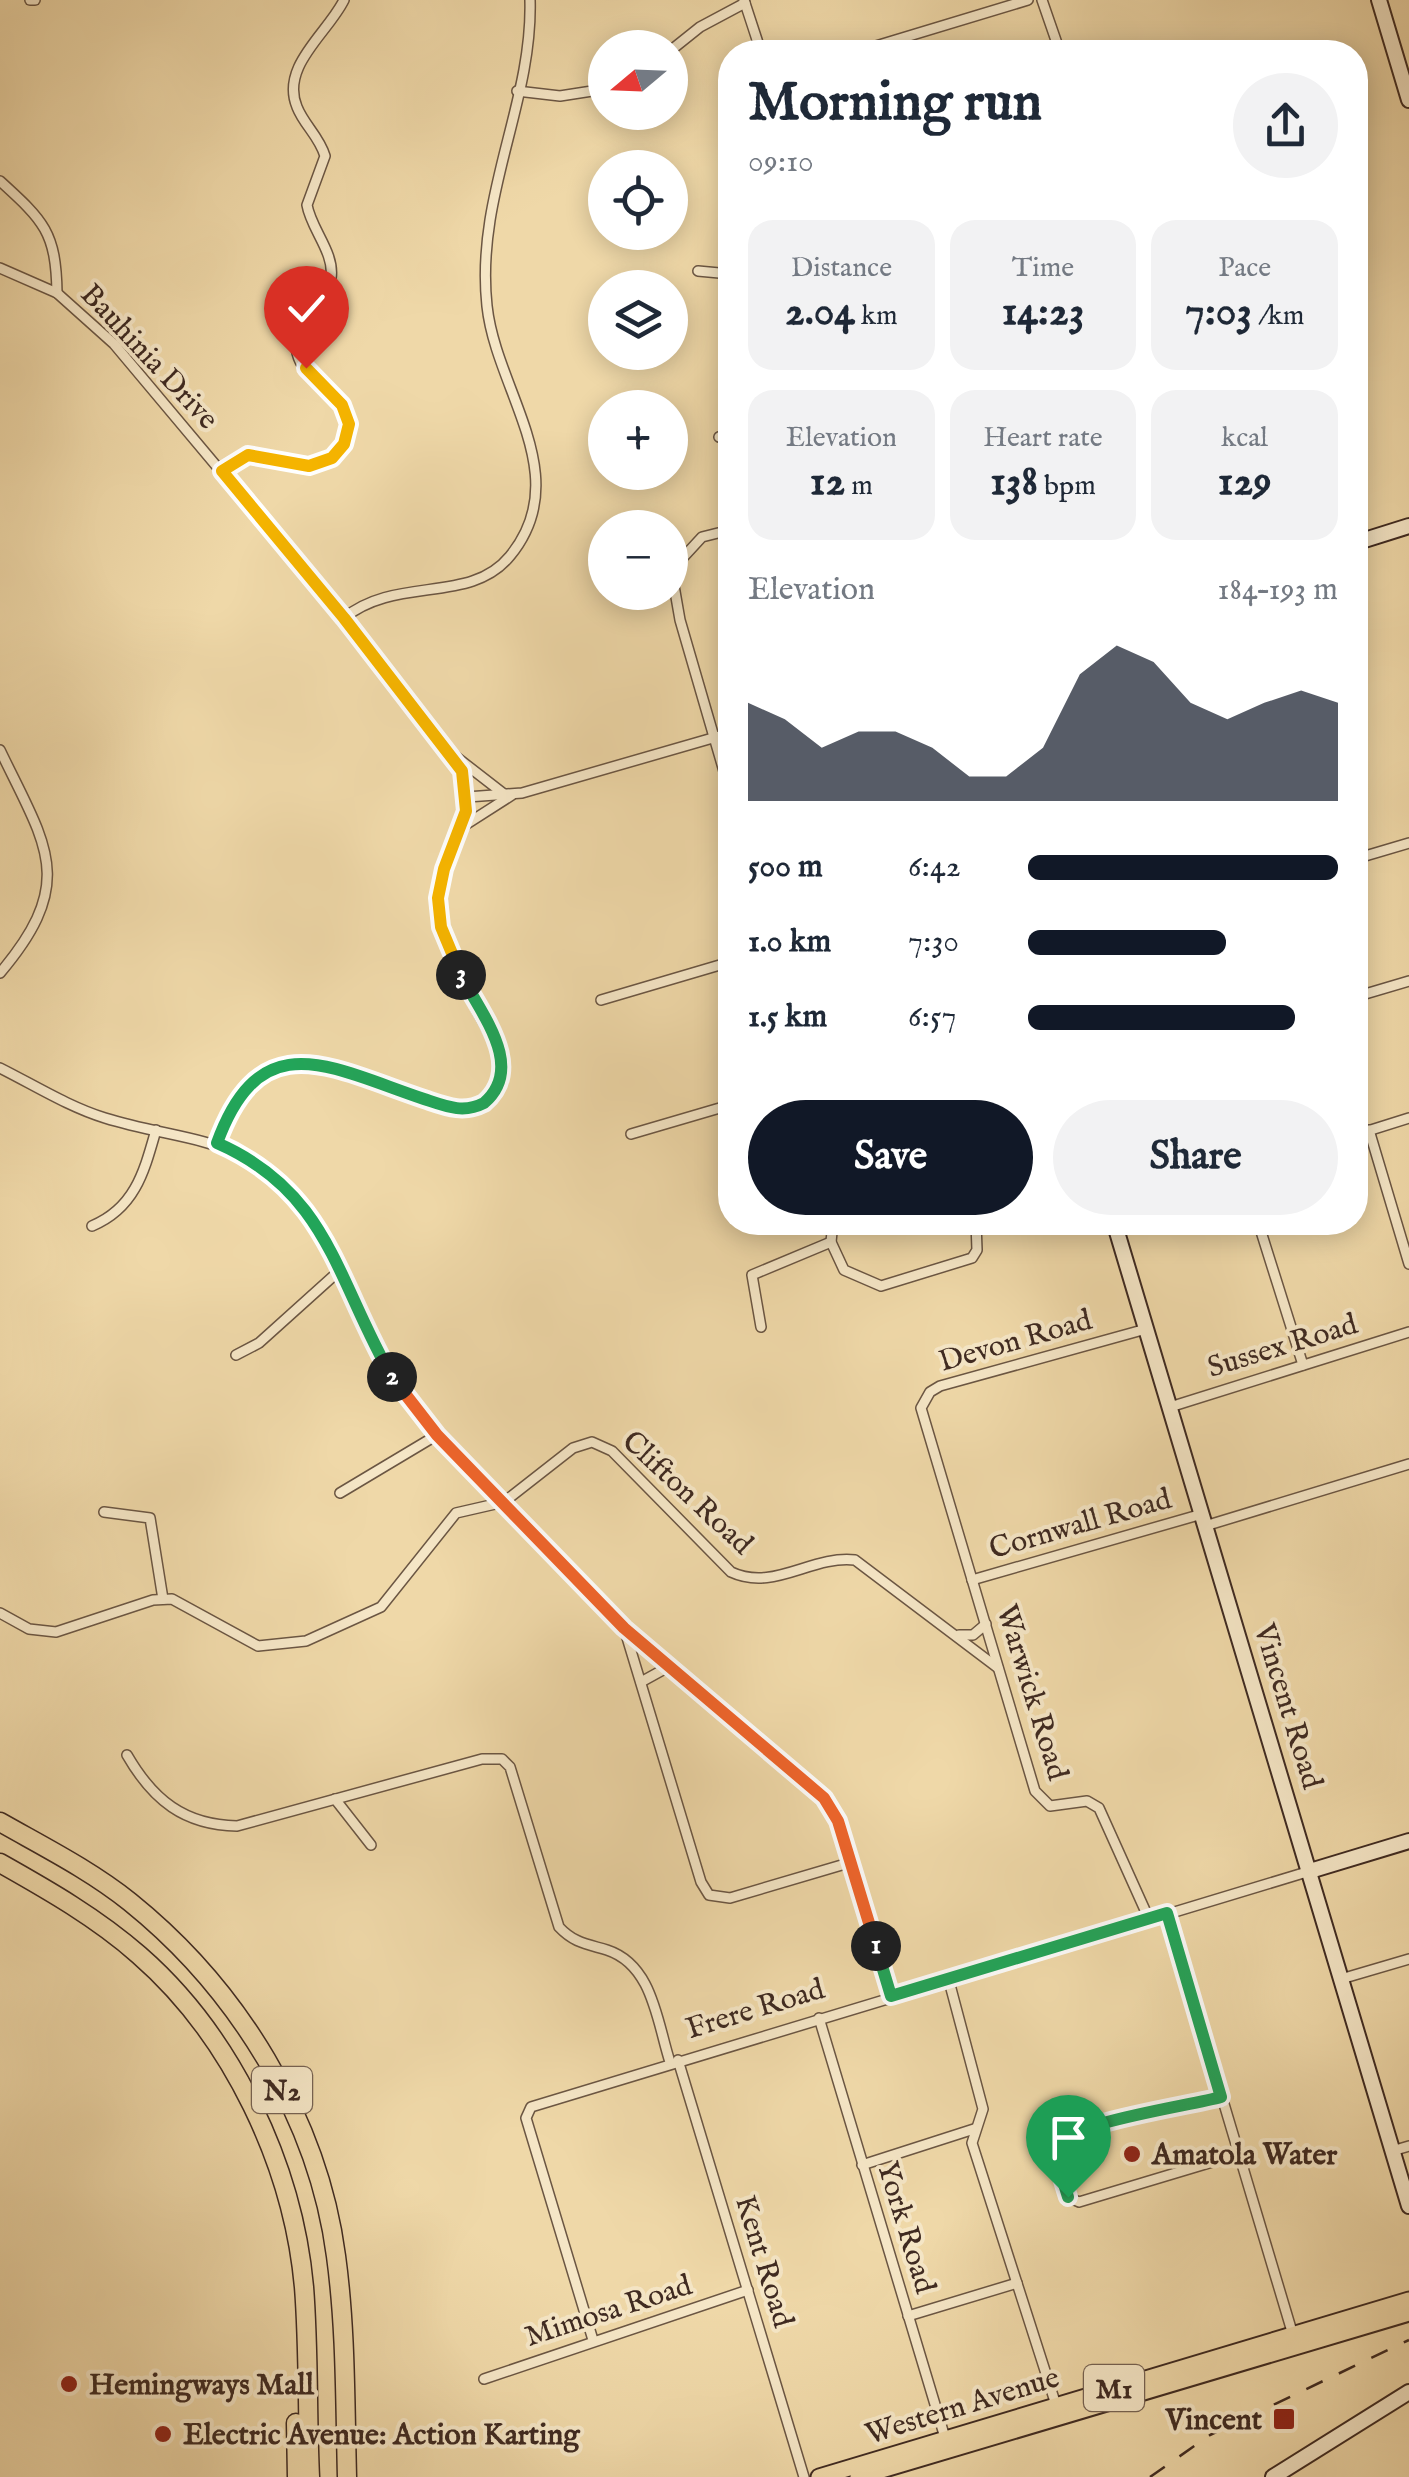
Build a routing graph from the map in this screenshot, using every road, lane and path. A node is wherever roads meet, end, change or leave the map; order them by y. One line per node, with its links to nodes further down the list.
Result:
1 (344, 0): 19 (street)
2 (530, 0): 11 (street)
3 (1028, 0): 9 (street)
4 (1042, 0): 10 (street)
5 (1379, 0): 13 (street)
6 (745, 1): 7 (street); 8 (street)
7 (688, 37)
8 (758, 40)
9 (896, 40)
10 (1056, 40)
11 (517, 91): 12 (street); 23 (street)
12 (588, 92)
13 (1409, 100)
14 (0, 181): 18 (street)
15 (0, 268): 18 (street, Bauhinia Drive)
16 (698, 271): 17 (street)
17 (718, 273)
18 (57, 294): 19 (street, Bauhinia Drive)
19 (222, 471): 23 (street, Bauhinia Drive)
20 (1409, 526): 22 (street)
21 (718, 533): 25 (street)
22 (1368, 539)
23 (344, 618): 27 (street, Bauhinia Drive)
24 (718, 737): 25 (street)
25 (714, 738): 28 (street); 29 (street)
26 (0, 750): 35 (street)
27 (449, 751): 29 (street); 30 (street, Bauhinia Drive)
28 (718, 752)
29 (509, 794): 30 (street); 31 (street)
30 (467, 797): 31 (street)
31 (460, 828): 45 (street)
32 (1409, 843): 33 (street)
33 (1368, 855)
34 (718, 966): 38 (street)
35 (0, 972)
36 (1409, 981): 37 (street)
37 (1368, 993)
38 (601, 1000)
39 (0, 1068): 42 (street)
40 (718, 1108): 44 (street)
41 (1409, 1118): 43 (street)
42 (156, 1130): 45 (street); 46 (street)
43 (1369, 1130): 52 (street)
44 (631, 1134)
45 (217, 1143): 53 (street)
46 (92, 1226)
47 (832, 1235): 51 (street)
48 (976, 1235): 51 (street)
49 (1118, 1235): 55 (street, Vincent Road)
50 (1262, 1235): 58 (street)
51 (831, 1242): 54 (street)
52 (1409, 1264)
53 (339, 1271): 57 (street); 61 (street)
54 (761, 1327)
55 (1146, 1329): 59 (street, Vincent Road); 60 (street, Devon Road)
56 (1409, 1332): 58 (street, Sussex Road)
57 (236, 1355)
58 (1303, 1365): 59 (street, Sussex Road)
59 (1170, 1406): 66 (street, Vincent Road)
60 (924, 1422): 67 (street, Warwick Road)
61 (437, 1435): 63 (street); 64 (street)
62 (1409, 1464): 66 (street, Cornwall Road)
63 (340, 1493)
64 (504, 1502): 68 (street); 71 (street); 72 (street, Clifton Road)
65 (104, 1512): 68 (street)
66 (1204, 1520): 67 (street, Cornwall Road); 83 (street, Vincent Road)
67 (972, 1580): 70 (street, Warwick Road)
68 (163, 1598): 69 (street)
69 (0, 1613)
70 (986, 1624): 72 (street); 74 (street, Warwick Road)
71 (624, 1628): 73 (street); 75 (street)
72 (956, 1635): 74 (street, Clifton Road)
73 (670, 1666): 75 (street); 82 (street)
74 (998, 1668): 85 (street, Warwick Road)
75 (641, 1682): 82 (street)
76 (127, 1755): 77 (street)
77 (336, 1800): 80 (street); 91 (street, Kent Road)
78 (0, 1822): 113 (highway, N2)
79 (1409, 1841): 83 (street, Frere Road)
80 (371, 1845)
81 (0, 1862): 98 (highway, N2)
82 (852, 1862): 89 (street)
83 (1310, 1871): 84 (street, Frere Road); 87 (street, Vincent Road)
84 (1167, 1913): 85 (street, Frere Road); 92 (street)
85 (1149, 1919): 88 (street, Frere Road)
86 (1409, 1958): 87 (street)
87 (1341, 1979): 95 (street, Vincent Road)
88 (949, 1981): 89 (street, Frere Road); 93 (street)
89 (891, 1996): 90 (street, Frere Road)
90 (819, 2018): 91 (street, Frere Road); 97 (street, York Road)
91 (674, 2061): 101 (street, Kent Road); 106 (street, Frere Road)
92 (1221, 2097): 96 (street); 96 (street)
93 (974, 2129): 97 (street); 100 (street)
94 (1409, 2146): 95 (street)
95 (1392, 2151): 99 (street, Vincent Road)
96 (1239, 2154): 105 (street)
97 (862, 2165): 104 (street, York Road)
98 (289, 2201): 111 (highway); 112 (highway, N2)
99 (1409, 2206)
100 (1017, 2283): 104 (street); 109 (street)
101 (748, 2290): 106 (street, Mimosa Road); 114 (street, Kent Road)
102 (1409, 2300): 105 (main road, Western Avenue / M1)
103 (1409, 2312): 109 (main road, Western Avenue / M1)
104 (908, 2316): 110 (street, York Road)
105 (1293, 2336): 109 (main road, Western Avenue / M1)
106 (593, 2340): 107 (street, Mimosa Road)
107 (484, 2378)
108 (1409, 2392): 117 (street)
109 (1058, 2412): 110 (main road, Western Avenue / M1)
110 (947, 2445): 115 (main road, Western Avenue / M1); 116 (main road, Western Avenue / M1)
111 (296, 2477)
112 (310, 2477)
113 (347, 2477)
114 (804, 2477)
115 (820, 2477)
116 (858, 2477)
117 (1273, 2477)

